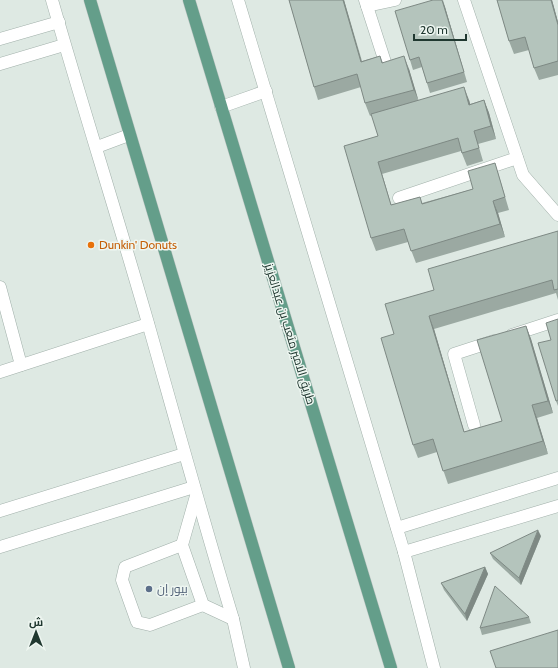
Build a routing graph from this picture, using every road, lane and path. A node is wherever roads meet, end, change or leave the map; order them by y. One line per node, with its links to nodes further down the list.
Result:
1 (52, 0): 8 (street)
2 (90, 0): 15 (main road)
3 (189, 0): 14 (main road, طريق الامير متعب بن عبدالعزيز)
4 (238, 0): 13 (street)
5 (394, 0): 7 (street)
6 (464, 0): 17 (street)
7 (366, 3): 12 (street)
8 (59, 22): 9 (street); 10 (street)
9 (0, 38)
10 (64, 45): 11 (street); 16 (street)
11 (0, 64)
12 (386, 65)
13 (266, 91): 14 (street); 31 (street)
14 (221, 107): 39 (main road, طريق الامير متعب بن عبدالعزيز)
15 (129, 134): 16 (street); 38 (main road)
16 (97, 148): 22 (street)
17 (517, 158): 18 (street); 19 (street)
18 (399, 198)
19 (558, 215)
20 (0, 287): 23 (street)
21 (558, 320): 25 (street)
22 (148, 324): 23 (street); 26 (street)
23 (22, 365): 24 (street)
24 (0, 372)
25 (474, 425)
26 (184, 454): 28 (street); 30 (street)
27 (558, 478): 31 (street)
28 (195, 491): 32 (street); 33 (street); 36 (street)
29 (558, 506): 34 (street)
30 (0, 511)
31 (397, 528): 34 (street)
32 (182, 545): 35 (street); 35 (street)
33 (0, 547)
34 (404, 552): 40 (street)
35 (203, 605): 36 (street)
36 (233, 619): 37 (street)
37 (244, 668)
38 (289, 668)
39 (391, 668)
40 (434, 668)

